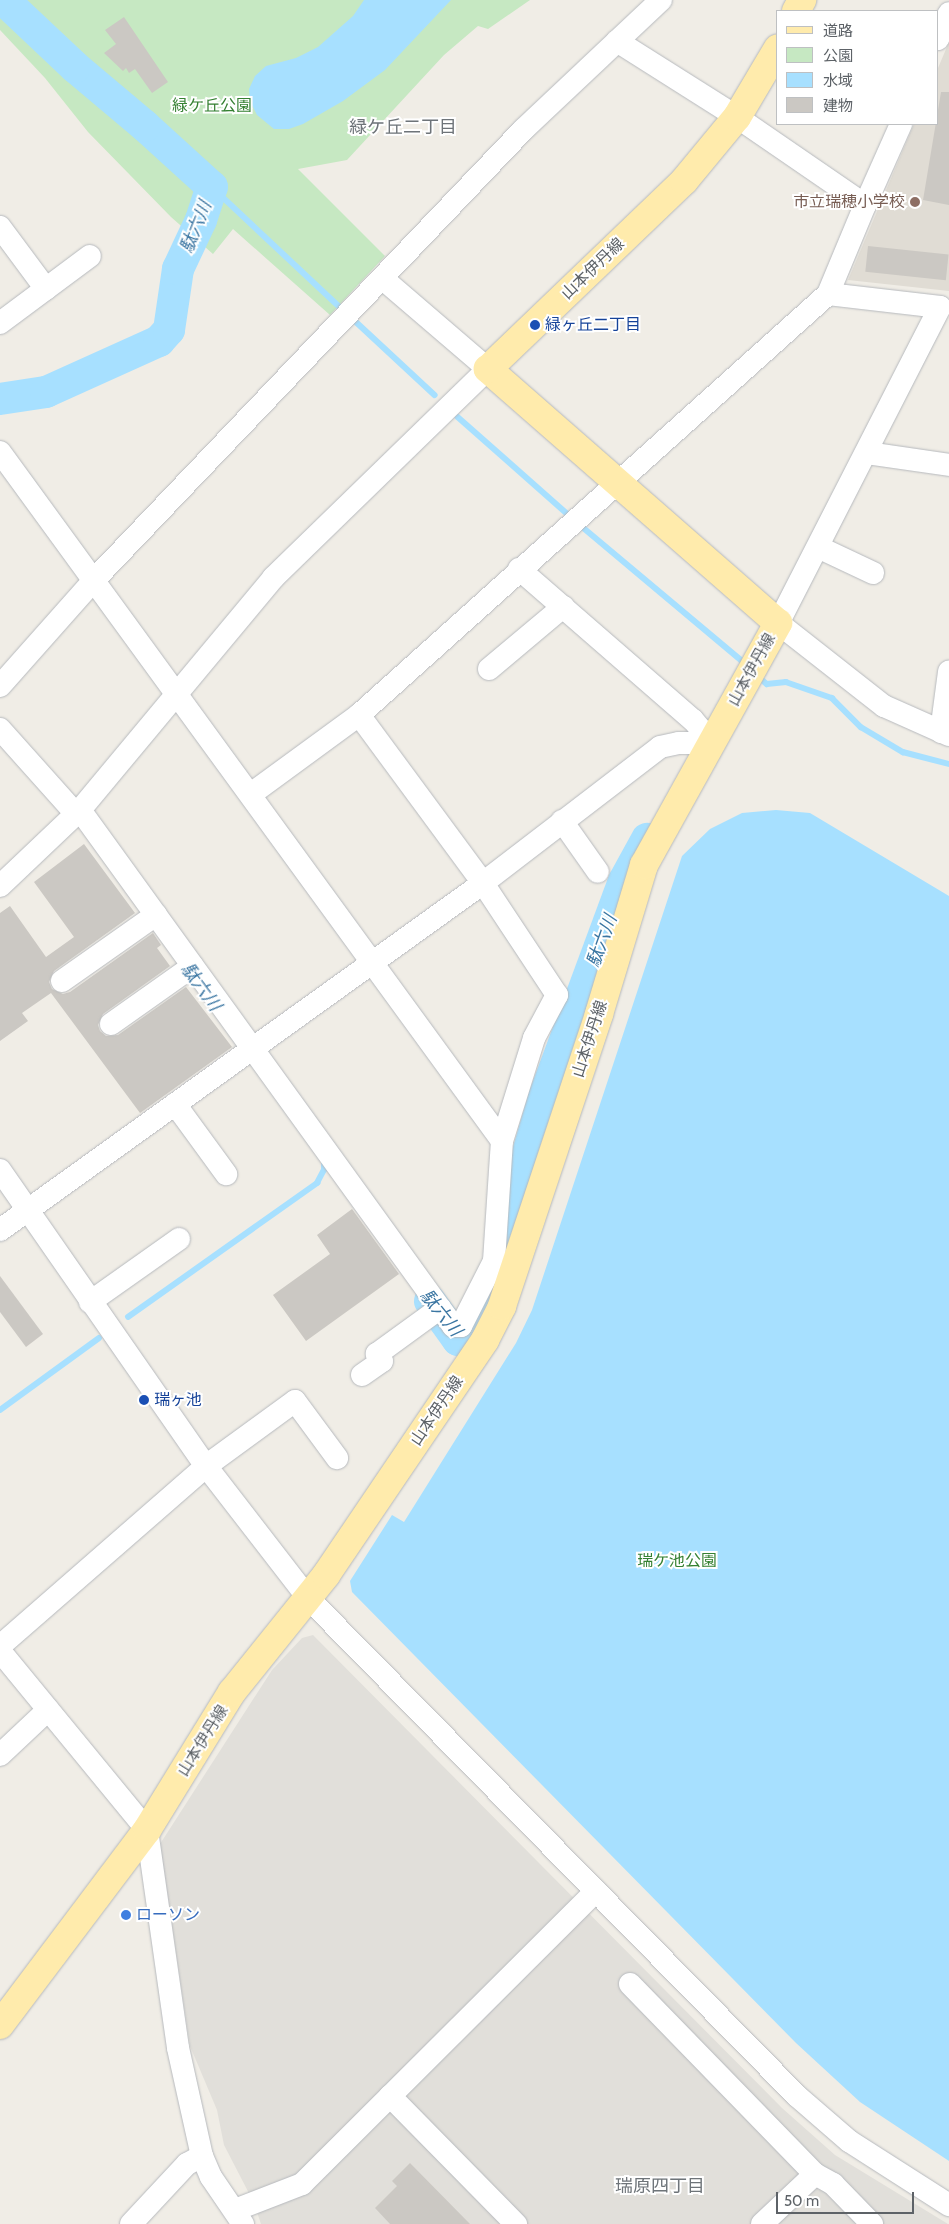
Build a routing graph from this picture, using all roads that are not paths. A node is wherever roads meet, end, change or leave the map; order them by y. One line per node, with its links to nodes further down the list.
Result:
1 (661, 0): 4 (street)
2 (949, 13): 3 (street)
3 (939, 37)
4 (617, 41): 6 (street); 11 (street)
5 (776, 51): 6 (main road, 山本伊丹線)
6 (737, 117): 8 (street); 16 (main road, 山本伊丹線)
7 (900, 125): 8 (street)
8 (865, 205): 13 (street)
9 (0, 227): 12 (street)
10 (90, 256): 12 (street)
11 (383, 278): 16 (street); 24 (street)
12 (46, 289): 15 (street)
13 (828, 294): 14 (street); 20 (street)
14 (944, 307): 18 (street)
15 (0, 323)
16 (488, 369): 20 (main road, 山本伊丹線); 30 (street)
17 (0, 452): 24 (street)
18 (867, 453): 19 (street); 21 (street)
19 (949, 465)
20 (618, 483): 22 (street); 26 (main road, 山本伊丹線)
21 (818, 547): 23 (street); 26 (street)
22 (519, 570): 25 (street); 31 (street)
23 (872, 573)
24 (94, 580): 29 (street); 30 (street)
25 (563, 608): 27 (street); 34 (street)
26 (778, 622): 33 (street); 34 (main road, 山本伊丹線)
27 (489, 669)
28 (949, 672): 33 (street)
29 (0, 686)
30 (176, 692): 35 (street); 36 (street)
31 (359, 715): 35 (street); 39 (street)
32 (0, 729): 36 (street)
33 (945, 734)
34 (712, 743): 37 (street); 59 (main road, 山本伊丹線)
35 (251, 794): 42 (street)
36 (78, 812): 40 (street); 41 (street)
37 (562, 821): 38 (street); 39 (street)
38 (598, 872)
39 (483, 883): 42 (street); 48 (street)
40 (0, 886)
41 (152, 918): 43 (street); 44 (street)
42 (372, 961): 46 (street); 48 (street)
43 (192, 966): 45 (street); 46 (street)
44 (62, 981)
45 (111, 1024)
46 (248, 1050): 47 (street); 55 (street)
47 (175, 1104): 50 (street); 51 (street)
48 (502, 1141): 55 (street)
49 (0, 1170): 51 (street)
50 (226, 1174)
51 (28, 1210): 52 (street); 54 (street)
52 (0, 1230)
53 (178, 1239): 54 (street)
54 (90, 1302): 58 (street)
55 (437, 1310): 56 (street)
56 (362, 1375)
57 (337, 1458): 58 (street)
58 (206, 1466): 59 (street); 60 (street)
59 (308, 1598): 64 (main road, 山本伊丹線); 65 (street)
60 (0, 1646)
61 (0, 1651): 62 (street)
62 (48, 1710): 63 (street); 64 (street)
63 (0, 1755)
64 (147, 1830): 67 (main road, 山本伊丹線); 69 (street)
65 (596, 1891): 68 (street); 71 (street)
66 (630, 1984): 70 (street)
67 (0, 2025)
68 (390, 2096): 72 (street); 74 (street)
69 (202, 2156): 72 (street); 73 (street)
70 (815, 2174): 75 (street); 76 (street)
71 (949, 2205)
72 (239, 2217)
73 (131, 2224)
74 (516, 2224)
75 (762, 2224)
76 (872, 2224)

